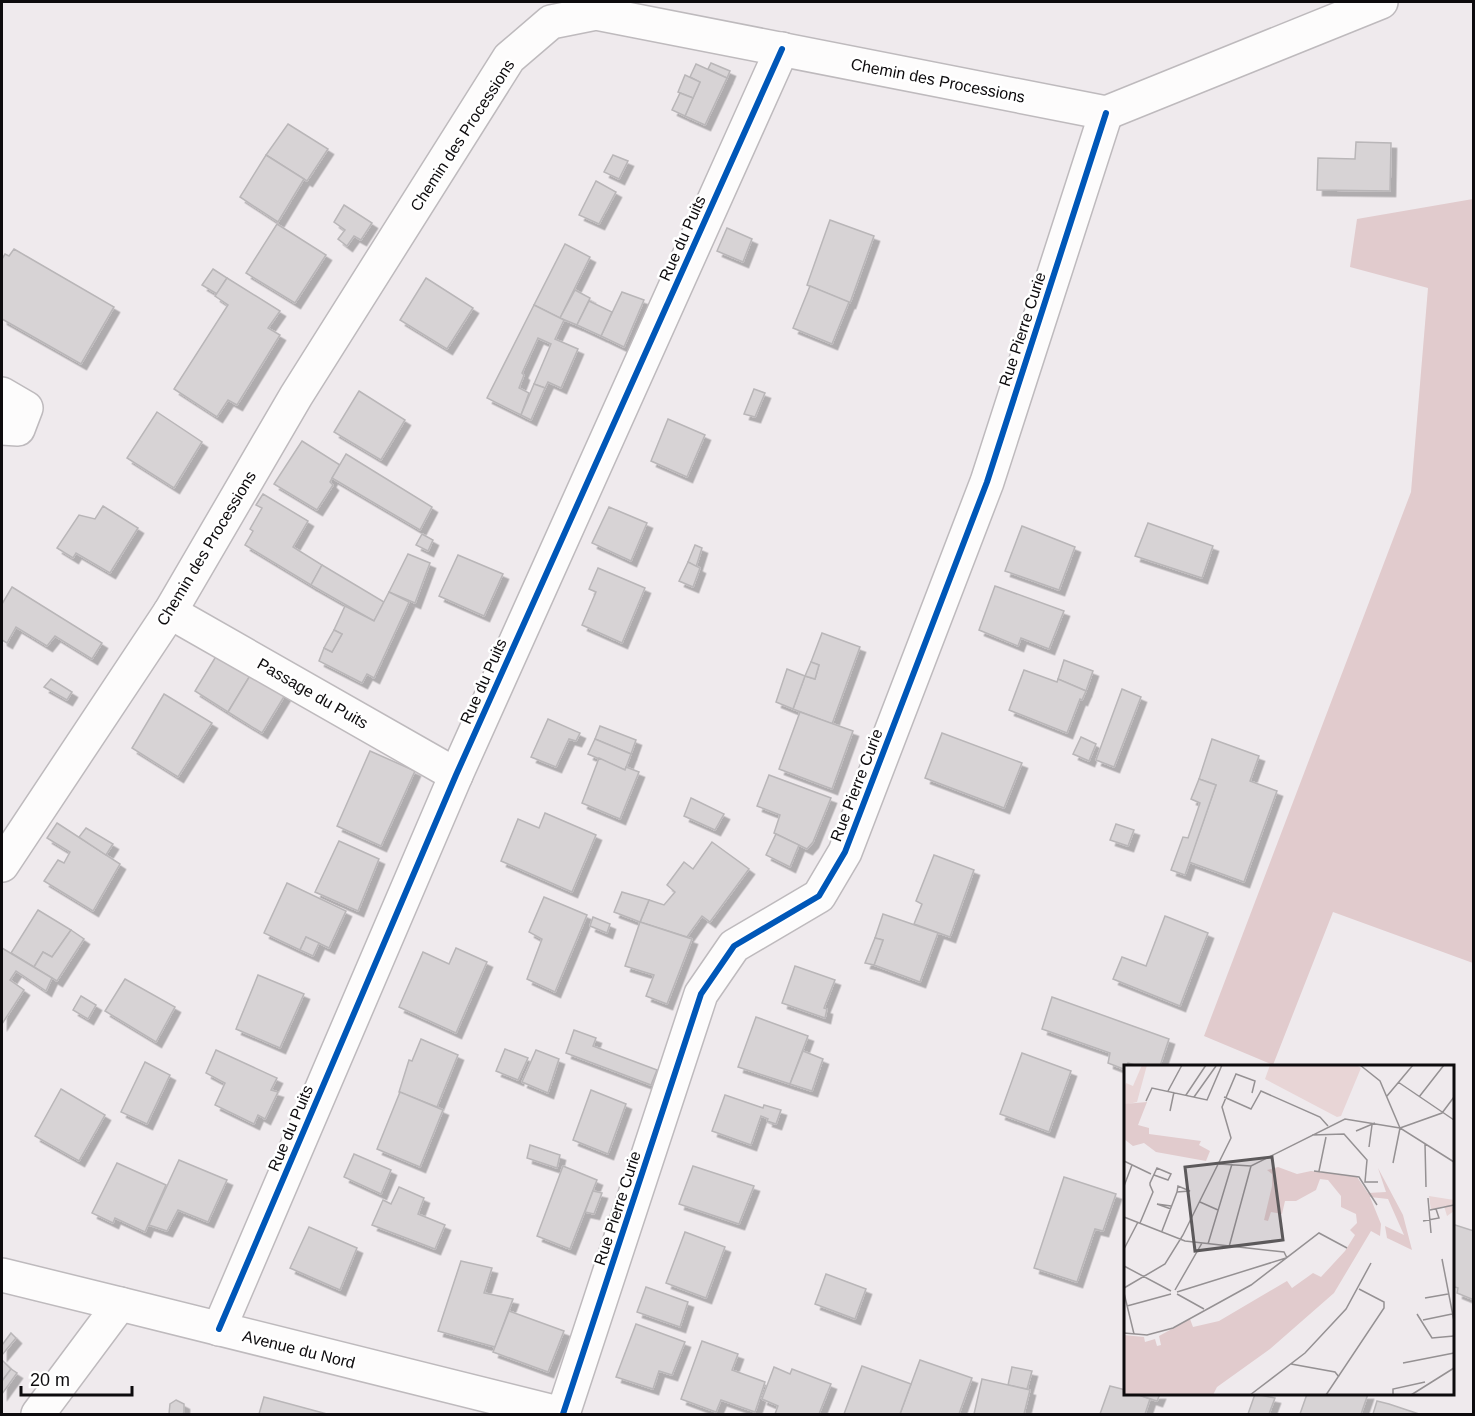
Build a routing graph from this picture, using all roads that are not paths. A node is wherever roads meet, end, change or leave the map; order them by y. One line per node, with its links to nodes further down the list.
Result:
1 (1381, 2): 4 (street)
2 (560, 12): 3 (street, Chemin des Processions); 7 (street, Chemin des Processions)
3 (782, 49): 4 (street, Chemin des Processions); 8 (street, Rue du Puits)
4 (1106, 113): 14 (street, Rue Pierre Curie)
5 (2, 394): 6 (street)
6 (2, 428)
7 (170, 612): 8 (street, Passage du Puits); 9 (street, Chemin des Processions)
8 (456, 775): 12 (street, Rue du Puits)
9 (2, 865)
10 (2, 1275): 11 (street, Avenue du Nord)
11 (120, 1304): 12 (street, Avenue du Nord); 13 (street)
12 (219, 1329): 14 (street, Avenue du Nord)
13 (38, 1414)
14 (562, 1414)

